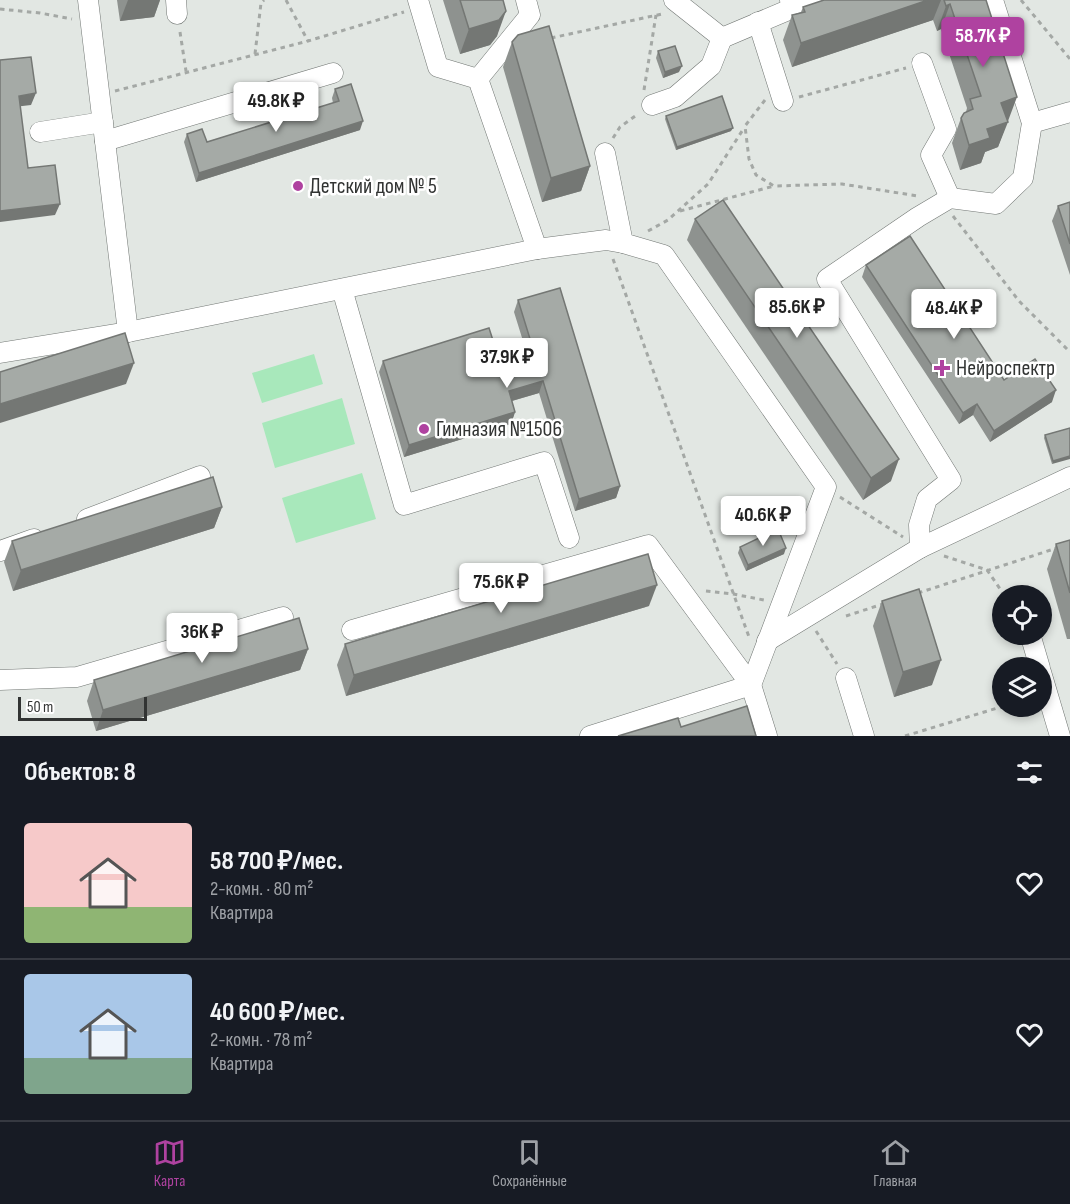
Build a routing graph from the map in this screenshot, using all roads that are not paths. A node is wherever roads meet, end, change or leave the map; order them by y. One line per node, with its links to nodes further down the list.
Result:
1 (87, 0): 18 (lane)
2 (526, 0): 12 (lane)
3 (819, 0): 7 (lane)
4 (993, 0): 16 (lane)
5 (419, 4): 12 (lane)
6 (679, 4): 9 (lane)
7 (791, 4): 8 (lane)
8 (758, 22): 9 (lane); 13 (lane)
9 (722, 38): 14 (lane)
10 (922, 63): 20 (lane)
11 (333, 73): 18 (lane)
12 (478, 79): 22 (lane)
13 (780, 93)
14 (648, 98)
15 (1070, 112): 16 (lane)
16 (1032, 123): 20 (lane)
17 (40, 132): 18 (lane)
18 (104, 132): 24 (lane)
19 (605, 153): 21 (lane)
20 (942, 203): 29 (lane)
21 (614, 241): 22 (lane); 33 (lane)
22 (537, 249): 23 (lane)
23 (342, 289): 24 (lane); 28 (lane)
24 (128, 332): 25 (lane)
25 (0, 353)
26 (200, 476): 30 (lane)
27 (1070, 477): 29 (lane)
28 (569, 538)
29 (920, 548): 33 (lane)
30 (0, 551)
31 (283, 617): 35 (lane)
32 (352, 630): 36 (lane)
33 (767, 641): 36 (lane)
34 (846, 678): 40 (lane)
35 (0, 680)
36 (751, 685): 38 (lane); 39 (lane)
37 (1052, 709): 41 (lane)
38 (590, 736)
39 (767, 736)
40 (864, 736)
41 (1060, 736)

